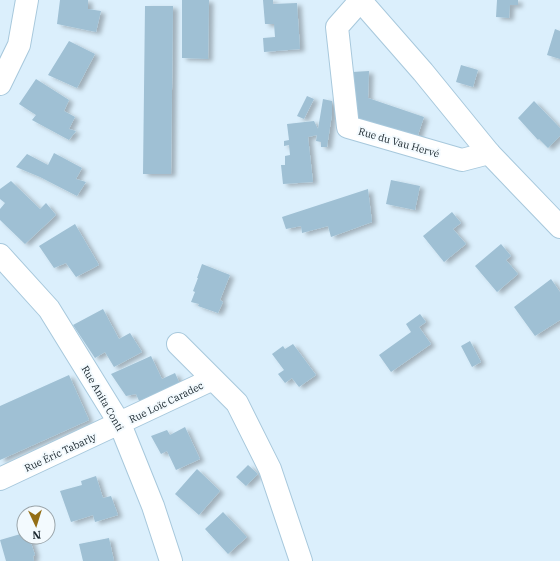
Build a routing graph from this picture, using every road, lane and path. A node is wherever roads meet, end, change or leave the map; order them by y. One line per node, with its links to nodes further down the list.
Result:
1 (27, 0): 3 (street)
2 (360, 1): 4 (street, Rue du Vau Hervé); 4 (street, Rue du Vau Hervé)
3 (0, 84)
4 (488, 153): 5 (street, Rue du Vau Hervé)
5 (560, 227)
6 (0, 255): 9 (street, Rue Anita Conti)
7 (178, 344): 8 (street)
8 (213, 379): 9 (street, Rue Loïc Caradec); 12 (street)
9 (120, 424): 10 (street, Rue Éric Tabarly); 11 (street, Rue Anita Conti)
10 (0, 479)
11 (171, 561)
12 (302, 561)

